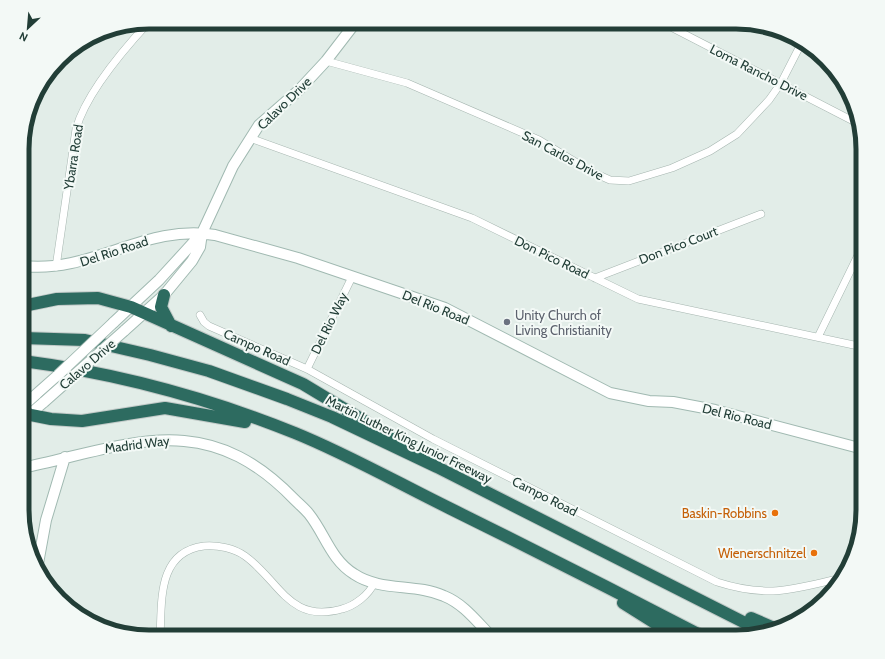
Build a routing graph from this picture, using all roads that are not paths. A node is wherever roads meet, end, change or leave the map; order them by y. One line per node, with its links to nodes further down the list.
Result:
1 (142, 29): 13 (street, Ybarra Road)
2 (351, 29): 5 (street, Calavo Drive)
3 (675, 29): 6 (street, Loma Rancho Drive)
4 (799, 47): 6 (street, San Carlos Drive)
5 (326, 61): 6 (street, San Carlos Drive); 8 (street, Calavo Drive)
6 (781, 83): 7 (street, Loma Rancho Drive)
7 (852, 121)
8 (250, 138): 10 (street, Calavo Drive); 15 (street, Don Pico Road)
9 (761, 214): 15 (street, Don Pico Court)
10 (202, 233): 13 (street, Del Rio Road); 14 (street, Del Rio Road); 16 (street, Calavo Drive); 18 (street, Calavo Drive)
11 (856, 259): 22 (street)
12 (29, 266): 13 (street, Del Rio Road)
13 (56, 267)
14 (352, 277): 26 (street, Del Rio Way); 31 (street, Del Rio Road)
15 (595, 278): 22 (street, Don Pico Road)
16 (164, 295): 19 (street, Calavo Drive); 21 (highway)
17 (29, 305): 18 (highway)
18 (131, 307): 19 (highway); 27 (street, Calavo Drive, bridge)
19 (144, 313): 21 (highway); 28 (street, Calavo Drive, bridge)
20 (200, 315): 26 (street, Campo Road)
21 (171, 326): 34 (highway)
22 (818, 337): 24 (street, Don Pico Road)
23 (29, 338): 34 (highway, Martin Luther King Junior Freeway)
24 (856, 345)
25 (29, 362): 30 (highway)
26 (307, 369): 38 (street, Campo Road)
27 (29, 406)
28 (29, 411)
29 (29, 414): 30 (highway)
30 (295, 433): 37 (highway)
31 (856, 447)
32 (64, 457): 33 (street, Madrid Way); 36 (street); 39 (street, Madrid Way)
33 (29, 466)
34 (437, 467): 35 (highway, Martin Luther King Junior Freeway)
35 (597, 548): 40 (highway); 41 (highway, Martin Luther King Junior Freeway)
36 (39, 558)
37 (551, 558): 44 (highway); 45 (highway)
38 (833, 580)
39 (374, 583): 42 (street); 43 (street, Madrid Way)
40 (768, 625)
41 (756, 628)
42 (160, 630)
43 (485, 630)
44 (666, 630)
45 (690, 630)

